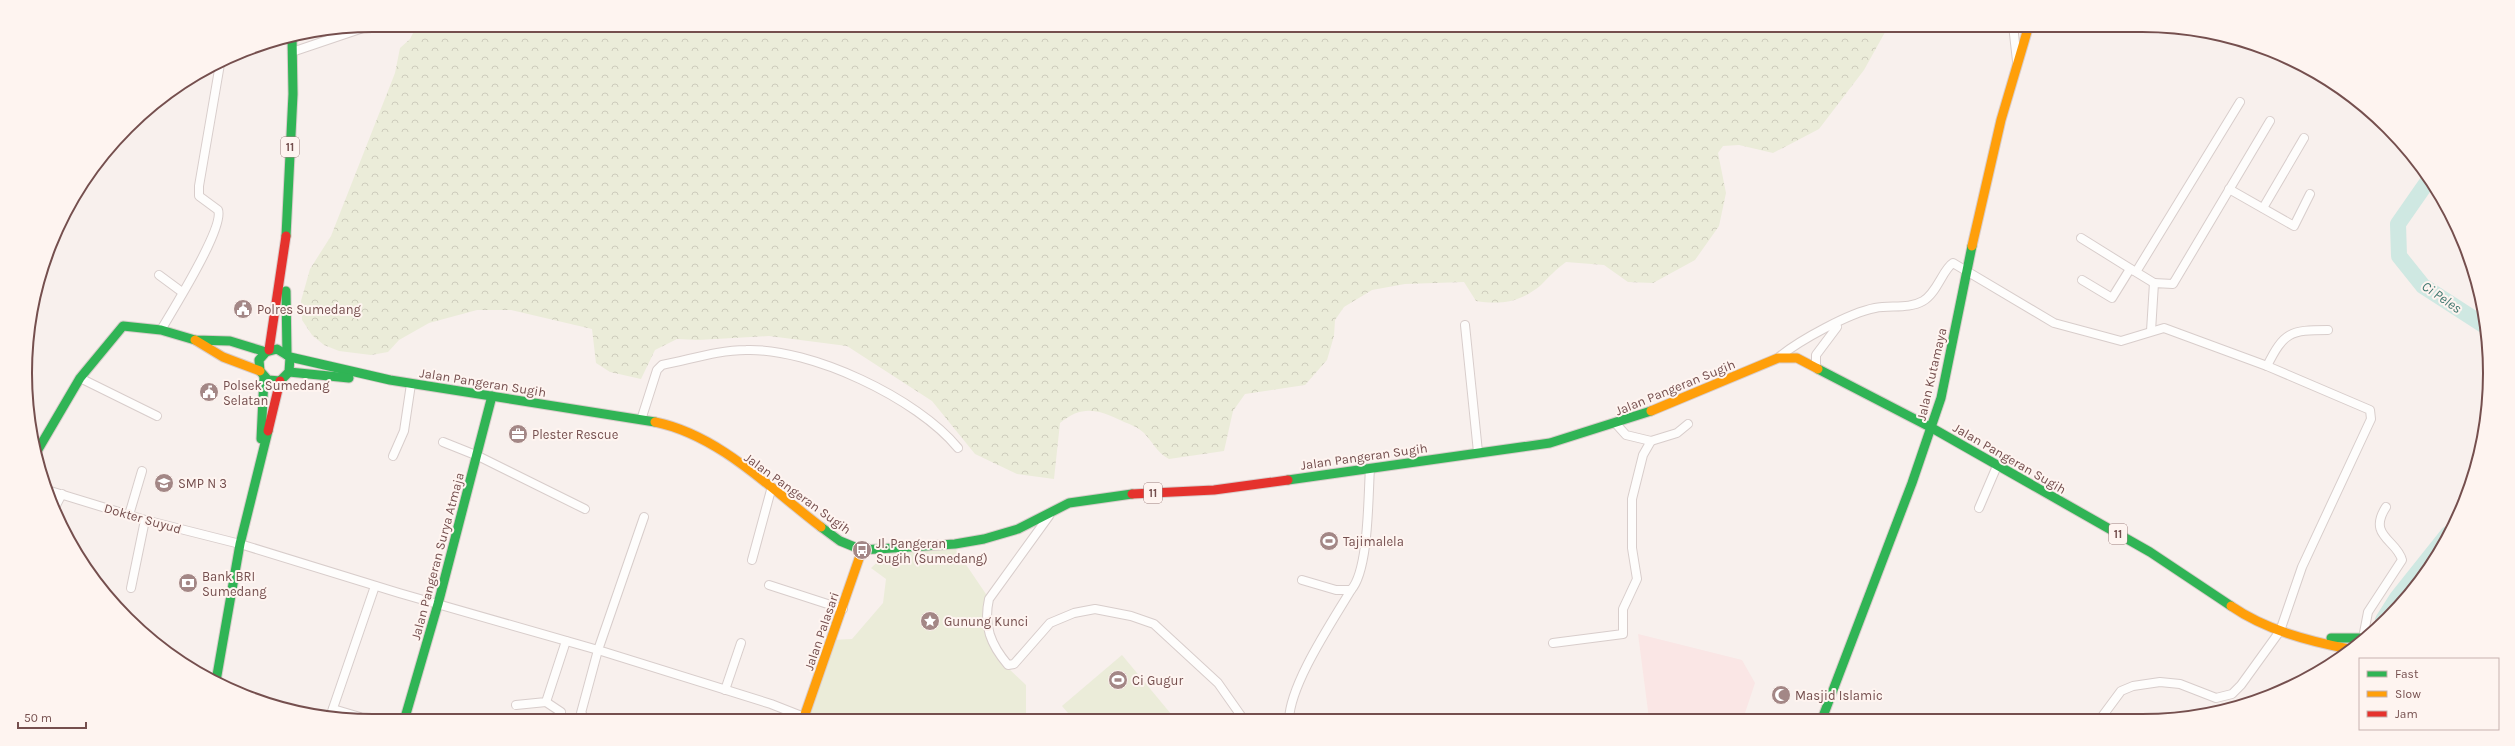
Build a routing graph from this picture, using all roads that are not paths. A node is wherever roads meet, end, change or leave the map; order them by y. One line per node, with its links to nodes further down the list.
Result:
1 (2014, 32): 6 (street)
2 (2027, 32): 6 (main road, Jalan Kutamaya)
3 (347, 33): 5 (street)
4 (291, 43): 5 (main road, 11)
5 (292, 52): 15 (main road, 11)
6 (2017, 68): 16 (main road, Jalan Kutamaya)
7 (219, 69): 21 (street)
8 (2240, 102): 17 (street)
9 (2270, 121): 11 (street)
10 (2304, 138): 13 (street)
11 (2229, 189): 13 (street); 20 (street)
12 (2310, 194): 13 (street)
13 (2263, 208)
14 (2081, 238): 17 (street)
15 (284, 258): 28 (main road, 11); 29 (main road, 11)
16 (1966, 270): 22 (street); 26 (street); 44 (main road, Jalan Kutamaya)
17 (2133, 271): 19 (street); 20 (street)
18 (158, 275): 21 (street)
19 (2082, 280)
20 (2154, 283): 26 (street)
21 (182, 292): 24 (street)
22 (1841, 322): 30 (street); 32 (street)
23 (1465, 325): 49 (street)
24 (161, 330): 27 (main road); 35 (main road)
25 (2328, 330): 31 (street)
26 (2151, 331): 31 (street)
27 (195, 340): 28 (main road); 34 (main road)
28 (267, 351): 29 (main road, 11); 34 (main road, 11)
29 (289, 356): 33 (main road, 11); 37 (main road, 11)
30 (1778, 358): 32 (main road, Jalan Pangeran Sugih / 11); 43 (main road, Jalan Pangeran Sugih / 11)
31 (2267, 366): 77 (street)
32 (1816, 367): 44 (main road, Jalan Pangeran Sugih / 11)
33 (290, 372): 36 (main road); 37 (main road, 11)
34 (262, 374): 36 (main road); 54 (main road)
35 (80, 378): 40 (street); 47 (main road)
36 (280, 380): 54 (main road)
37 (390, 380): 38 (main road, Jalan Pangeran Sugih / 11)
38 (411, 384): 39 (main road, Jalan Pangeran Sugih / 11); 50 (street)
39 (492, 396): 41 (main road, Jalan Pangeran Sugih / 11); 51 (main road, Jalan Pangeran Surya Atmaja)
40 (157, 416)
41 (641, 420): 48 (street); 56 (main road, Jalan Pangeran Sugih / 11)
42 (1688, 424): 45 (street)
43 (1617, 425): 45 (street); 49 (main road, Jalan Pangeran Sugih / 11)
44 (1932, 428): 52 (main road, Jalan Pangeran Sugih / 11); 100 (main road, Jalan Kutamaya)
45 (1651, 441): 83 (street)
46 (443, 442): 51 (street)
47 (40, 446)
48 (958, 448)
49 (1478, 452): 53 (main road, Jalan Pangeran Sugih / 11)
50 (393, 456)
51 (478, 456): 62 (street); 75 (main road, Jalan Pangeran Surya Atmaja)
52 (1997, 466): 61 (street); 77 (main road, Jalan Pangeran Sugih / 11)
53 (1370, 468): 63 (main road, Jalan Pangeran Sugih / 11); 74 (street)
54 (258, 470): 67 (main road)
55 (142, 471): 64 (street)
56 (771, 490): 68 (main road, Jalan Pangeran Sugih / 11); 69 (street)
57 (53, 492): 58 (street, Dokter Suyud)
58 (62, 494): 59 (street); 64 (street, Dokter Suyud)
59 (58, 502)
60 (2386, 507): 78 (street)
61 (1979, 508)
62 (585, 509)
63 (1053, 510): 68 (main road, Jalan Pangeran Sugih / 11); 98 (street)
64 (128, 515): 66 (street, Dokter Suyud)
65 (644, 517): 85 (street)
66 (145, 520): 67 (street, Dokter Suyud); 73 (street)
67 (240, 544): 72 (street, Dokter Suyud); 86 (main road)
68 (862, 550): 76 (main road, Jalan Palasari)
69 (752, 560)
70 (1302, 580): 74 (street)
71 (769, 585): 76 (street)
72 (375, 586): 75 (street, Dokter Suyud); 90 (street)
73 (131, 588)
74 (1351, 590): 99 (street)
75 (438, 604): 81 (street, Dokter Suyud); 94 (main road, Jalan Pangeran Surya Atmaja)
76 (843, 609): 97 (main road, Jalan Palasari)
77 (2280, 631): 79 (main road, Jalan Pangeran Sugih / 11); 101 (street)
78 (2365, 631)
79 (2302, 638): 80 (main road, 11); 84 (main road, 11)
80 (2357, 638)
81 (566, 641): 85 (street, Dokter Suyud); 88 (street)
82 (741, 643): 87 (street)
83 (1554, 643)
84 (2344, 648)
85 (598, 650): 87 (street, Dokter Suyud); 95 (street)
86 (217, 676)
87 (725, 690): 96 (street, Dokter Suyud)
88 (546, 702): 89 (street); 92 (street)
89 (516, 705)
90 (333, 708): 91 (street); 93 (street)
91 (332, 711)
92 (561, 712)
93 (347, 713)
94 (406, 714)
95 (581, 714)
96 (790, 714)
97 (805, 714)
98 (1240, 714)
99 (1289, 714)
100 (1824, 714)
101 (2104, 714)

